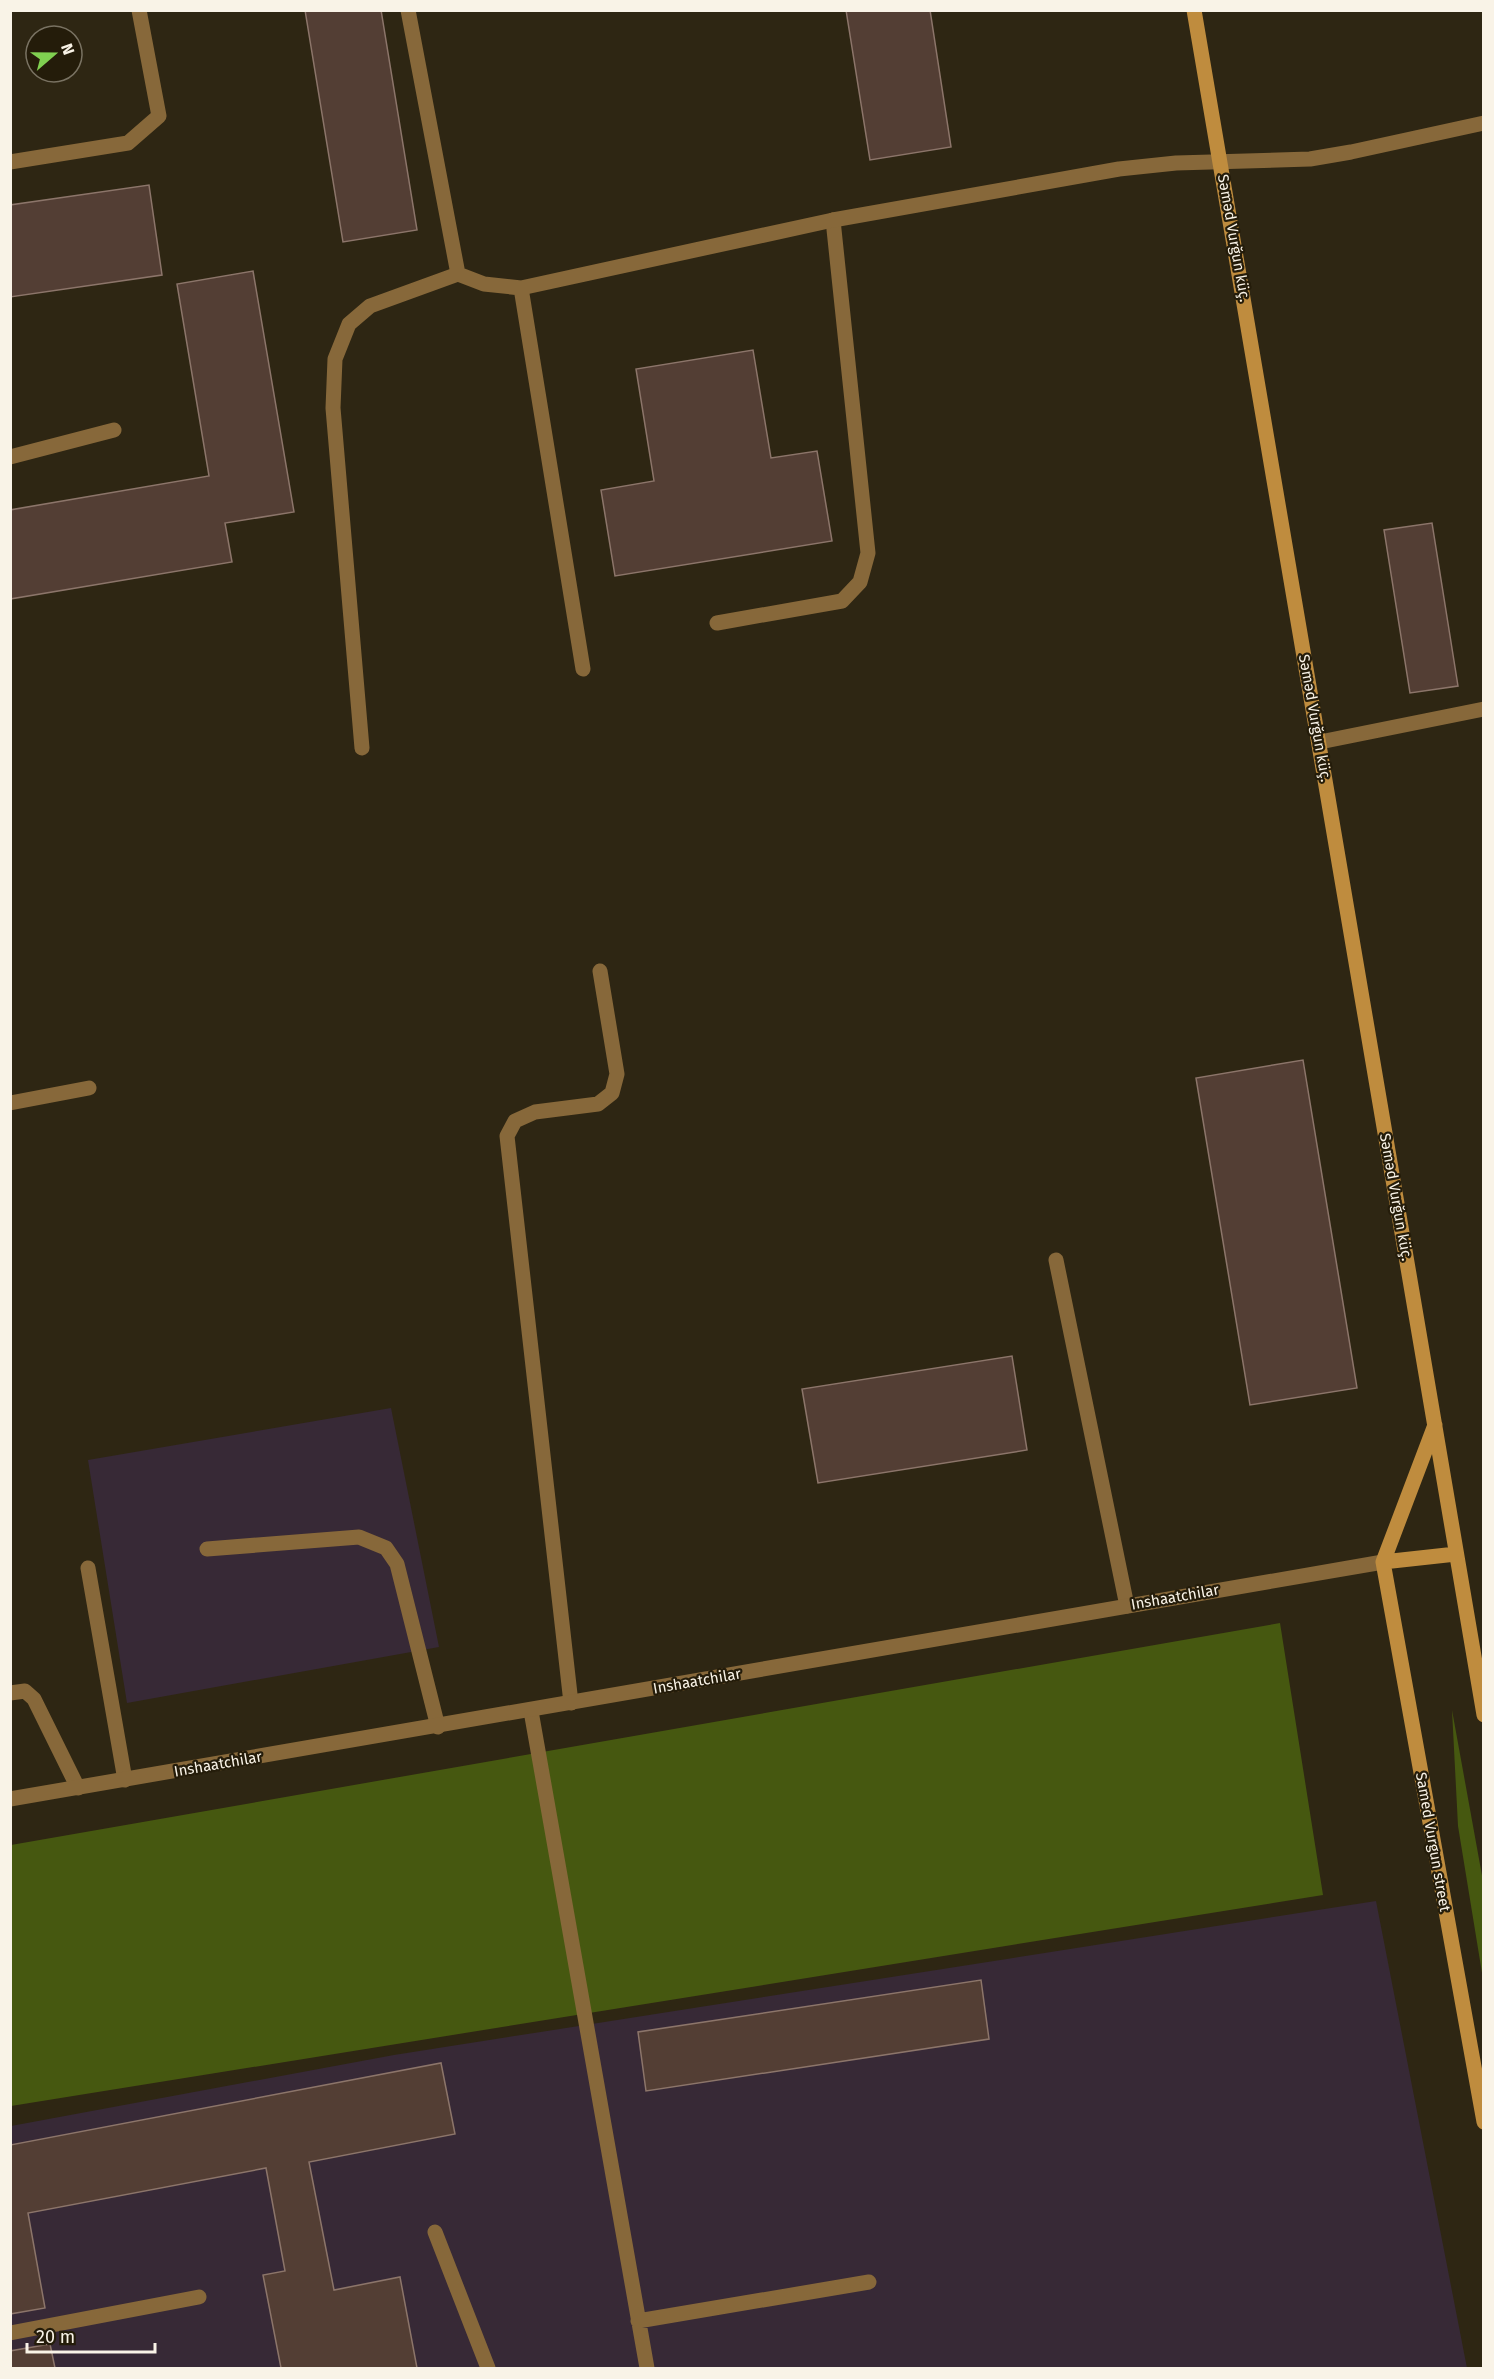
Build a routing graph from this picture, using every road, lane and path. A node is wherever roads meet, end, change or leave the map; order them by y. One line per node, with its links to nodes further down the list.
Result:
1 (139, 10): 5 (street)
2 (408, 10): 8 (street)
3 (1194, 10): 6 (main road, Səməd Vurğun küç.)
4 (1484, 123): 6 (street)
5 (10, 162)
6 (1221, 162): 7 (street); 15 (main road, Səməd Vurğun küç.)
7 (833, 220): 9 (street); 12 (street)
8 (458, 274): 9 (street); 16 (street)
9 (521, 288): 13 (street)
10 (114, 430): 11 (street)
11 (10, 457)
12 (717, 623)
13 (583, 669)
14 (1484, 709): 15 (street)
15 (1320, 742): 21 (main road, Səməd Vurğun küç.)
16 (362, 748)
17 (600, 971): 29 (street)
18 (89, 1088): 19 (street)
19 (10, 1103)
20 (1056, 1260): 26 (street)
21 (1435, 1425): 23 (main road, Səməd Vurğun küç.); 24 (main road)
22 (207, 1550): 32 (street)
23 (1456, 1554): 24 (main road); 27 (main road, Səməd Vurğun küç.)
24 (1383, 1562): 26 (street, Inshaatchilar); 36 (main road, Samed Vurgun street)
25 (88, 1568): 33 (street)
26 (1127, 1605): 29 (street, Inshaatchilar)
27 (1481, 1687): 31 (main road, Səməd Vurğun küç.)
28 (10, 1693): 34 (street)
29 (571, 1702): 30 (street, Inshaatchilar)
30 (531, 1711): 32 (street, Inshaatchilar); 40 (street)
31 (1484, 1715)
32 (438, 1727): 33 (street, Inshaatchilar)
33 (125, 1780): 34 (street, Inshaatchilar)
34 (78, 1788): 35 (street, Inshaatchilar)
35 (10, 1799)
36 (1484, 2122)
37 (435, 2232): 42 (street)
38 (868, 2283): 40 (street)
39 (199, 2297): 41 (street)
40 (638, 2322): 43 (street)
41 (10, 2333)
42 (488, 2368)
43 (647, 2368)

